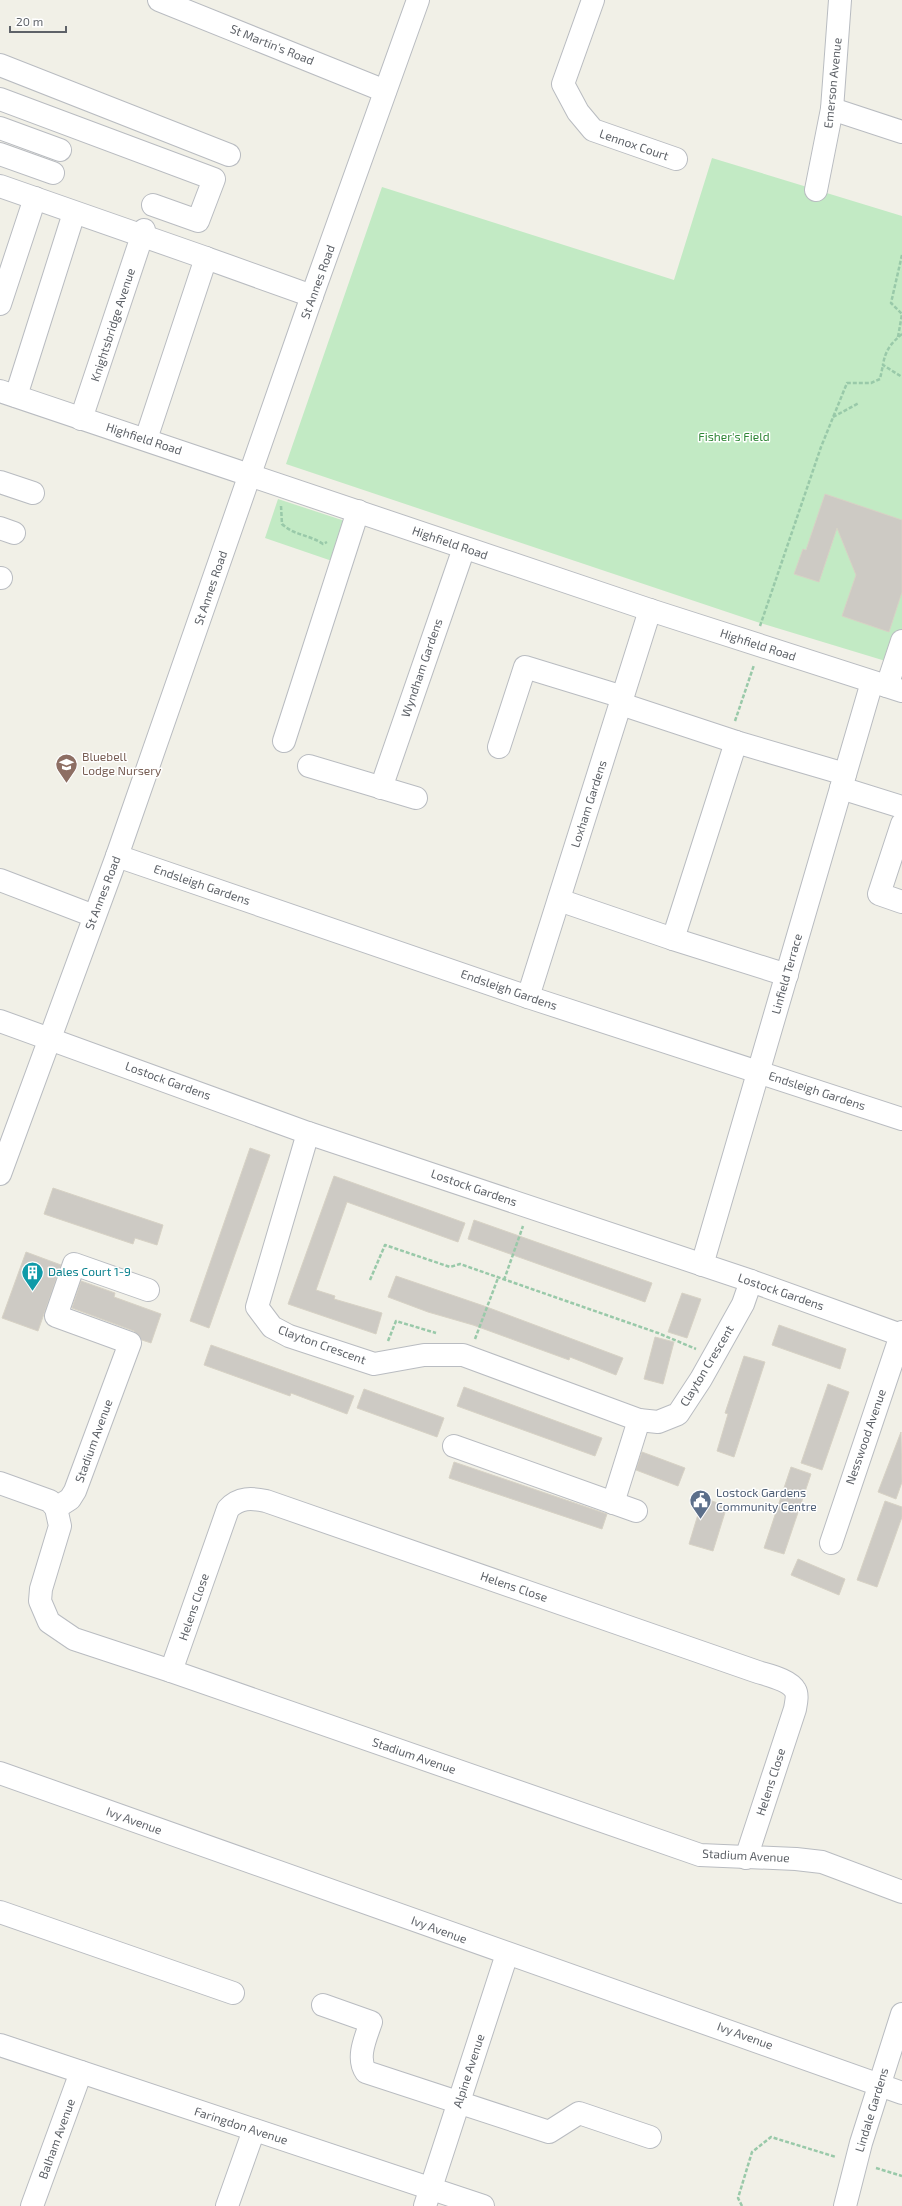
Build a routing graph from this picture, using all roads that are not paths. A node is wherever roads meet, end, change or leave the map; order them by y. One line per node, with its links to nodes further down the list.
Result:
1 (159, 0): 6 (street, St Martin's Road)
2 (418, 0): 6 (street, St Annes Road)
3 (593, 0): 17 (street, Lennox Court)
4 (840, 0): 9 (street, Emerson Avenue)
5 (0, 65): 8 (street)
6 (386, 91): 27 (street, St Annes Road)
7 (0, 99): 11 (street)
8 (95, 103): 11 (street); 13 (street)
9 (832, 109): 12 (street); 21 (street, Emerson Avenue)
10 (0, 128): 14 (street)
11 (85, 131): 18 (street)
12 (902, 132)
13 (190, 140): 16 (street); 18 (street)
14 (60, 150)
15 (0, 154): 19 (street)
16 (229, 155)
17 (676, 159)
18 (181, 167): 23 (street)
19 (53, 173)
20 (0, 186): 22 (street)
21 (816, 190)
22 (34, 198): 24 (street); 28 (street)
23 (153, 205)
24 (74, 213): 25 (street); 29 (street)
25 (143, 233): 26 (street); 30 (street, Knightsbridge Avenue)
26 (206, 258): 27 (street); 31 (street)
27 (312, 296): 32 (street, St Annes Road)
28 (0, 304)
29 (8, 394): 30 (street, Highfield Road)
30 (81, 419): 31 (street, Highfield Road)
31 (146, 439): 32 (street, Highfield Road)
32 (251, 475): 35 (street, Highfield Road); 50 (street, St Annes Road)
33 (0, 482): 34 (street)
34 (33, 493)
35 (358, 511): 36 (street, Highfield Road); 41 (street)
36 (464, 548): 37 (street, Highfield Road); 46 (street, Wyndham Gardens)
37 (650, 610): 39 (street, Highfield Road); 40 (street, Loxham Gardens)
38 (902, 641): 39 (street, Linfield Terrace)
39 (887, 687): 45 (street, Linfield Terrace)
40 (622, 700): 42 (street); 43 (street); 52 (street, Loxham Gardens)
41 (284, 741)
42 (733, 741): 45 (street); 55 (street)
43 (499, 747)
44 (309, 766): 46 (street)
45 (843, 781): 48 (street); 56 (street, Linfield Terrace)
46 (381, 788): 47 (street)
47 (416, 798)
48 (902, 807)
49 (902, 824): 53 (street)
50 (117, 856): 54 (street, St Annes Road); 57 (street, Endsleigh Gardens)
51 (0, 880): 54 (street)
52 (559, 900): 55 (street); 57 (street, Loxham Gardens)
53 (902, 902)
54 (94, 916): 59 (street, St Annes Road)
55 (673, 939): 56 (street)
56 (787, 975): 60 (street, Linfield Terrace)
57 (528, 997): 60 (street, Endsleigh Gardens)
58 (0, 1021): 59 (street, Lostock Gardens)
59 (49, 1038): 62 (street, Lostock Gardens); 63 (street, St Annes Road)
60 (758, 1072): 61 (street, Endsleigh Gardens); 64 (street, Linfield Terrace)
61 (902, 1120)
62 (308, 1133): 64 (street, Lostock Gardens); 68 (street, Clayton Crescent)
63 (0, 1171)
64 (702, 1265): 65 (street, Lostock Gardens)
65 (751, 1281): 67 (street, Lostock Gardens); 68 (street, Clayton Crescent)
66 (148, 1290): 72 (street, Stadium Avenue)
67 (901, 1334): 74 (street, Nesswood Avenue)
68 (639, 1420): 71 (street)
69 (454, 1446): 71 (street)
70 (0, 1483): 72 (street)
71 (613, 1503): 73 (street)
72 (56, 1508): 75 (street, Stadium Avenue)
73 (636, 1511)
74 (831, 1543)
75 (171, 1671): 77 (street, Stadium Avenue); 77 (street, Helens Close)
76 (0, 1774): 80 (street, Ivy Avenue)
77 (746, 1858): 78 (street, Stadium Avenue)
78 (902, 1892)
79 (0, 1912): 81 (street)
80 (507, 1954): 86 (street, Ivy Avenue); 88 (street, Alpine Avenue)
81 (233, 1993)
82 (323, 2005): 88 (street)
83 (902, 2014): 86 (street, Lindale Gardens)
84 (0, 2045): 85 (street, Faringdon Avenue)
85 (81, 2072): 89 (street, Faringdon Avenue); 92 (street, Balham Avenue)
86 (879, 2084): 87 (street, Ivy Avenue); 95 (street, Lindale Gardens)
87 (902, 2092)
88 (459, 2103): 90 (street); 91 (street, Alpine Avenue)
89 (254, 2130): 91 (street, Faringdon Avenue); 93 (street)
90 (650, 2137)
91 (428, 2197): 94 (street, Faringdon Avenue)
92 (32, 2206)
93 (227, 2206)
94 (483, 2206)
95 (845, 2206)

